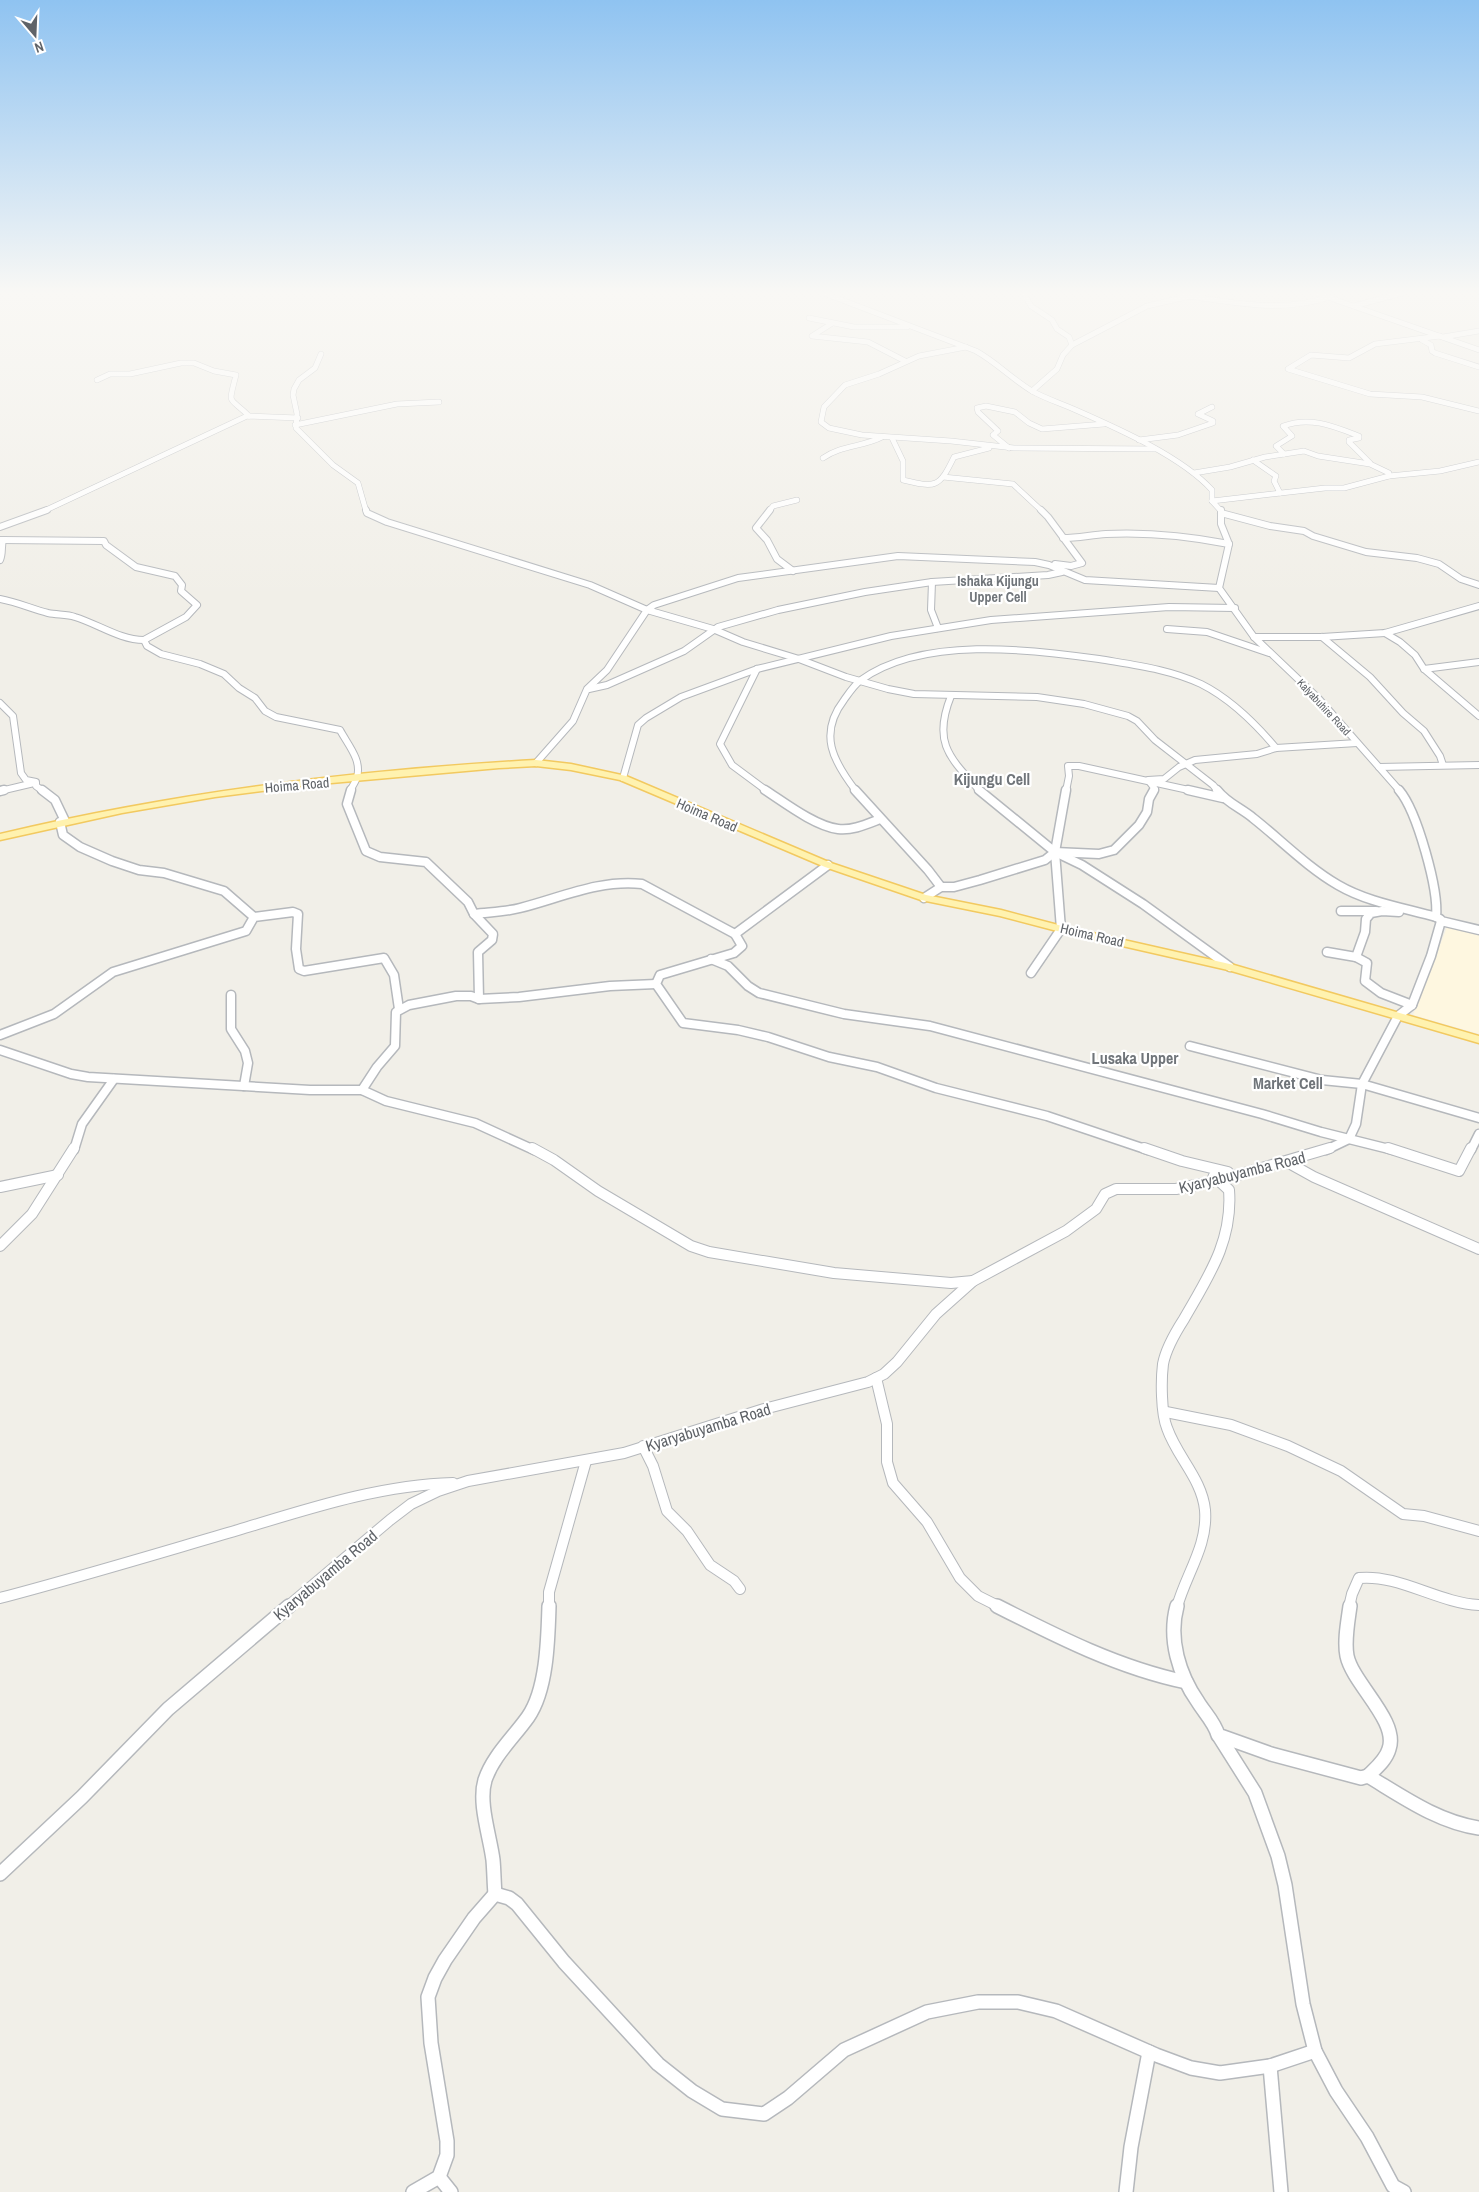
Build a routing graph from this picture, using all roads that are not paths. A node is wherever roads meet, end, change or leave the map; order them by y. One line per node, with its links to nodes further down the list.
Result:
1 (231, 394): 9 (street)
2 (293, 394): 10 (street)
3 (837, 394): 12 (street)
4 (1039, 394): 11 (street)
5 (1375, 394): 8 (street)
6 (439, 402): 10 (street)
7 (1212, 407): 14 (street)
8 (1479, 411)
9 (249, 416): 10 (street); 30 (street)
10 (297, 421): 44 (street)
11 (1104, 424): 14 (street); 16 (street)
12 (882, 437): 13 (street); 19 (street)
13 (892, 438): 15 (street); 24 (street)
14 (1139, 440): 17 (street)
15 (992, 447): 16 (street); 24 (street)
16 (1010, 448): 17 (street)
17 (1155, 449): 23 (street)
18 (1284, 454): 20 (street); 22 (street); 22 (street)
19 (823, 458)
20 (1253, 460): 23 (street); 26 (street)
21 (1479, 462): 25 (street)
22 (1370, 464): 25 (street)
23 (1194, 474): 28 (street)
24 (943, 476): 31 (street)
25 (1389, 476): 26 (street)
26 (1280, 493): 28 (street)
27 (797, 500): 36 (street)
28 (1212, 501): 29 (street)
29 (1221, 513): 33 (street); 39 (street)
30 (0, 527)
31 (1063, 538): 33 (street); 35 (street)
32 (2, 540): 34 (street); 51 (street)
33 (1229, 544): 40 (street)
34 (0, 560)
35 (1050, 564): 36 (street); 37 (street)
36 (790, 570): 44 (street)
37 (1062, 572): 38 (street); 40 (street)
38 (932, 582): 45 (street); 46 (street)
39 (1479, 585)
40 (1219, 588): 43 (street, Kalyabuhire Road)
41 (0, 599): 51 (street)
42 (1479, 606): 48 (street)
43 (1234, 608): 45 (street); 49 (street, Kalyabuhire Road)
44 (647, 610): 46 (street); 58 (street)
45 (938, 628): 53 (street)
46 (712, 629): 53 (street); 58 (street)
47 (1167, 629): 52 (street)
48 (1385, 634): 50 (street); 56 (street)
49 (1254, 637): 50 (street); 52 (street, Kalyabuhire Road)
50 (1322, 637): 66 (street)
51 (144, 640): 70 (street)
52 (1274, 655): 62 (street, Kalyabuhire Road)
53 (798, 659): 55 (street); 57 (street)
54 (1479, 662): 56 (street)
55 (757, 669): 69 (street); 75 (street)
56 (1424, 669): 61 (street)
57 (860, 680): 59 (street); 63 (street); 75 (street)
58 (587, 689): 64 (street)
59 (951, 696): 65 (street); 78 (street)
60 (0, 703): 72 (street)
61 (1479, 716)
62 (1358, 743): 63 (street); 68 (street, Kalyabuhire Road)
63 (1276, 748): 65 (street)
64 (536, 763): 69 (main road, Hoima Road); 70 (main road, Hoima Road)
65 (1184, 764): 71 (street); 74 (street)
66 (1443, 765): 67 (street); 68 (street)
67 (1479, 765)
68 (1379, 767): 87 (street, Kalyabuhire Road)
69 (622, 778): 79 (main road, Hoima Road)
70 (357, 779): 76 (main road, Hoima Road); 85 (street)
71 (1148, 780): 74 (street); 78 (street); 78 (street)
72 (36, 782): 73 (street); 76 (street)
73 (0, 791)
74 (1224, 798): 84 (street)
75 (880, 820): 80 (street)
76 (62, 822): 77 (main road, Hoima Road); 86 (street)
77 (0, 837)
78 (1055, 852): 80 (street); 88 (street); 94 (street)
79 (828, 865): 81 (main road, Hoima Road); 90 (street)
80 (941, 887): 81 (street)
81 (924, 898): 88 (main road, Hoima Road)
82 (1340, 911): 83 (street)
83 (1382, 911): 84 (street); 92 (street)
84 (1415, 912): 87 (street)
85 (474, 914): 90 (street); 98 (street)
86 (254, 917): 100 (street); 102 (street)
87 (1438, 919): 89 (street); 99 (street)
88 (1061, 929): 94 (main road, Hoima Road); 95 (street)
89 (1479, 930)
90 (735, 934): 93 (street)
91 (1327, 952): 92 (street)
92 (1356, 957): 99 (street)
93 (711, 959): 96 (street); 112 (street)
94 (1230, 967): 101 (main road, Hoima Road)
95 (1031, 974)
96 (656, 984): 98 (street); 115 (street)
97 (231, 995): 108 (street)
98 (479, 998): 100 (street)
99 (1412, 1005): 101 (street)
100 (400, 1009): 109 (street)
101 (1398, 1016): 103 (main road); 107 (street)
102 (0, 1035)
103 (1479, 1040)
104 (1190, 1046): 107 (street)
105 (0, 1050): 106 (street)
106 (114, 1079): 108 (street); 114 (street)
107 (1362, 1084): 110 (street); 112 (street)
108 (244, 1086): 109 (street)
109 (362, 1090): 120 (street)
110 (1479, 1118)
111 (1479, 1134): 112 (street)
112 (1349, 1139): 113 (street, Kyaryabuyamba Road)
113 (1287, 1162): 115 (street, Kyaryabuyamba Road); 119 (street)
114 (58, 1175): 117 (street); 118 (street)
115 (1238, 1175): 116 (street, Kyaryabuyamba Road)
116 (1214, 1176): 120 (street, Kyaryabuyamba Road); 122 (street)
117 (0, 1188)
118 (0, 1246)
119 (1479, 1249)
120 (972, 1281): 121 (street, Kyaryabuyamba Road)
121 (876, 1378): 123 (street, Kyaryabuyamba Road); 130 (street)
122 (1166, 1412): 126 (street); 130 (street)
123 (643, 1446): 124 (street, Kyaryabuyamba Road); 127 (street)
124 (586, 1460): 125 (street, Kyaryabuyamba Road); 135 (street)
125 (468, 1481): 128 (street); 134 (street, Kyaryabuyamba Road)
126 (1479, 1531)
127 (740, 1589)
128 (0, 1598)
129 (1479, 1605): 132 (street)
130 (1186, 1682): 131 (street)
131 (1218, 1735): 132 (street); 136 (street)
132 (1368, 1776): 133 (street)
133 (1479, 1828)
134 (0, 1874)
135 (495, 1894): 137 (street); 139 (street)
136 (1315, 2051): 138 (street); 140 (street)
137 (1149, 2052): 138 (street); 143 (street)
138 (1270, 2066): 144 (street)
139 (439, 2177): 141 (street); 142 (street)
140 (1396, 2190)
141 (413, 2192)
142 (451, 2192)
143 (1126, 2192)
144 (1281, 2192)

